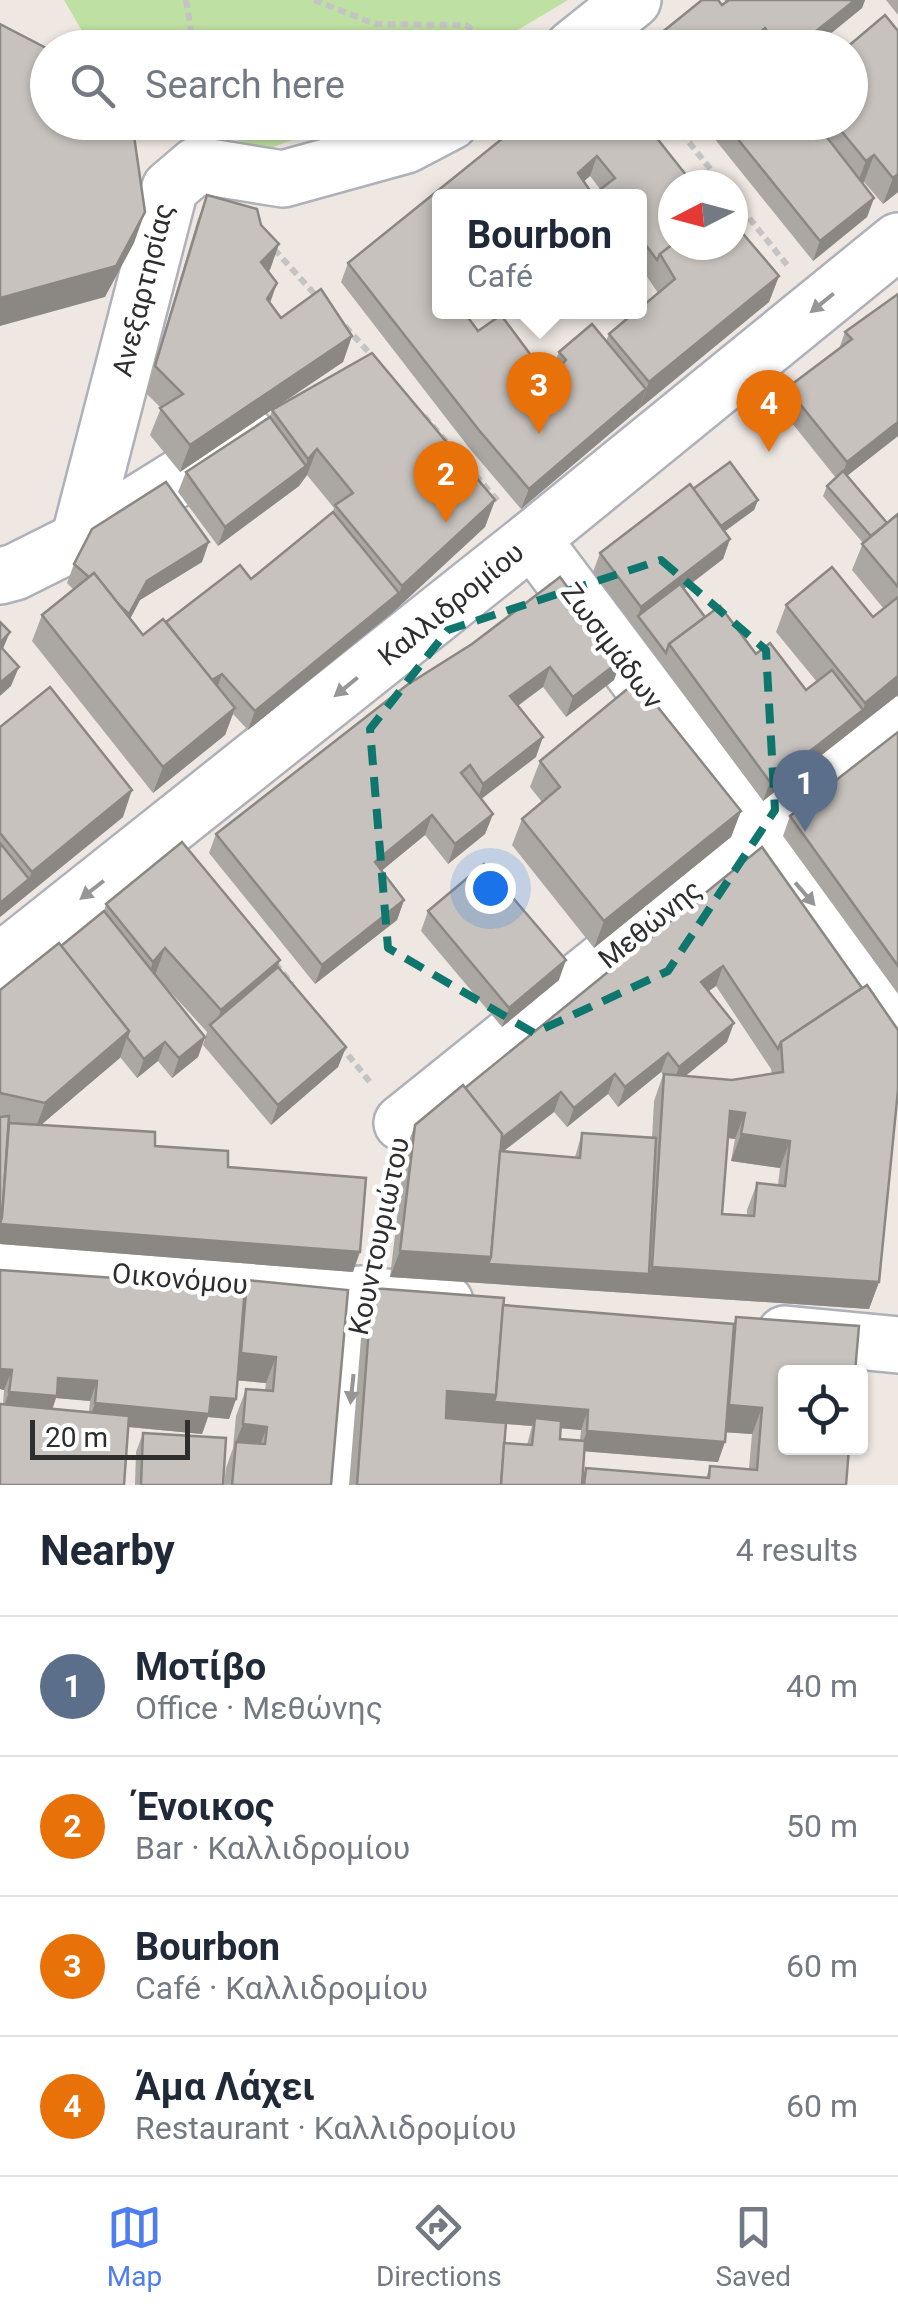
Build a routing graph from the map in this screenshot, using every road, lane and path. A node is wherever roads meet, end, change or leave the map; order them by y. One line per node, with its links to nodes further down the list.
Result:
1 (186, 0): 4 (path)
2 (314, 0): 5 (path)
3 (633, 0): 6 (street)
4 (191, 30)
5 (474, 30)
6 (596, 30)
7 (417, 140): 19 (street, Ανεξαρτησίας)
8 (687, 140): 9 (path)
9 (711, 170)
10 (748, 217): 14 (path)
11 (898, 241): 14 (street, Καλλιδρομίου, one-way to 14)
12 (272, 248): 13 (path)
13 (323, 302)
14 (819, 305): 20 (street, Καλλιδρομίου)
15 (335, 316): 16 (path)
16 (385, 371)
17 (292, 408): 19 (street)
18 (422, 413): 20 (path)
19 (80, 540): 21 (street)
20 (532, 540): 23 (street, Ζωσιμάδων); 25 (street, Καλλιδρομίου, one-way to 25)
21 (0, 576)
22 (898, 724): 23 (street, Μεθώνης)
23 (757, 838): 27 (street, Ζωσιμάδων, one-way to 27); 29 (street, Μεθώνης)
24 (267, 952): 26 (path)
25 (0, 962)
26 (304, 999)
27 (898, 1002)
28 (328, 1030): 29 (path, Κουντουριώτου)
29 (402, 1123): 31 (path, Κουντουριώτου)
30 (0, 1265): 31 (street, Οικονόμου)
31 (361, 1294): 32 (street, Οικονόμου); 35 (street, Κουντουριώτου, one-way to 35)
32 (500, 1307)
33 (739, 1330): 34 (street)
34 (898, 1345)
35 (342, 1485)

